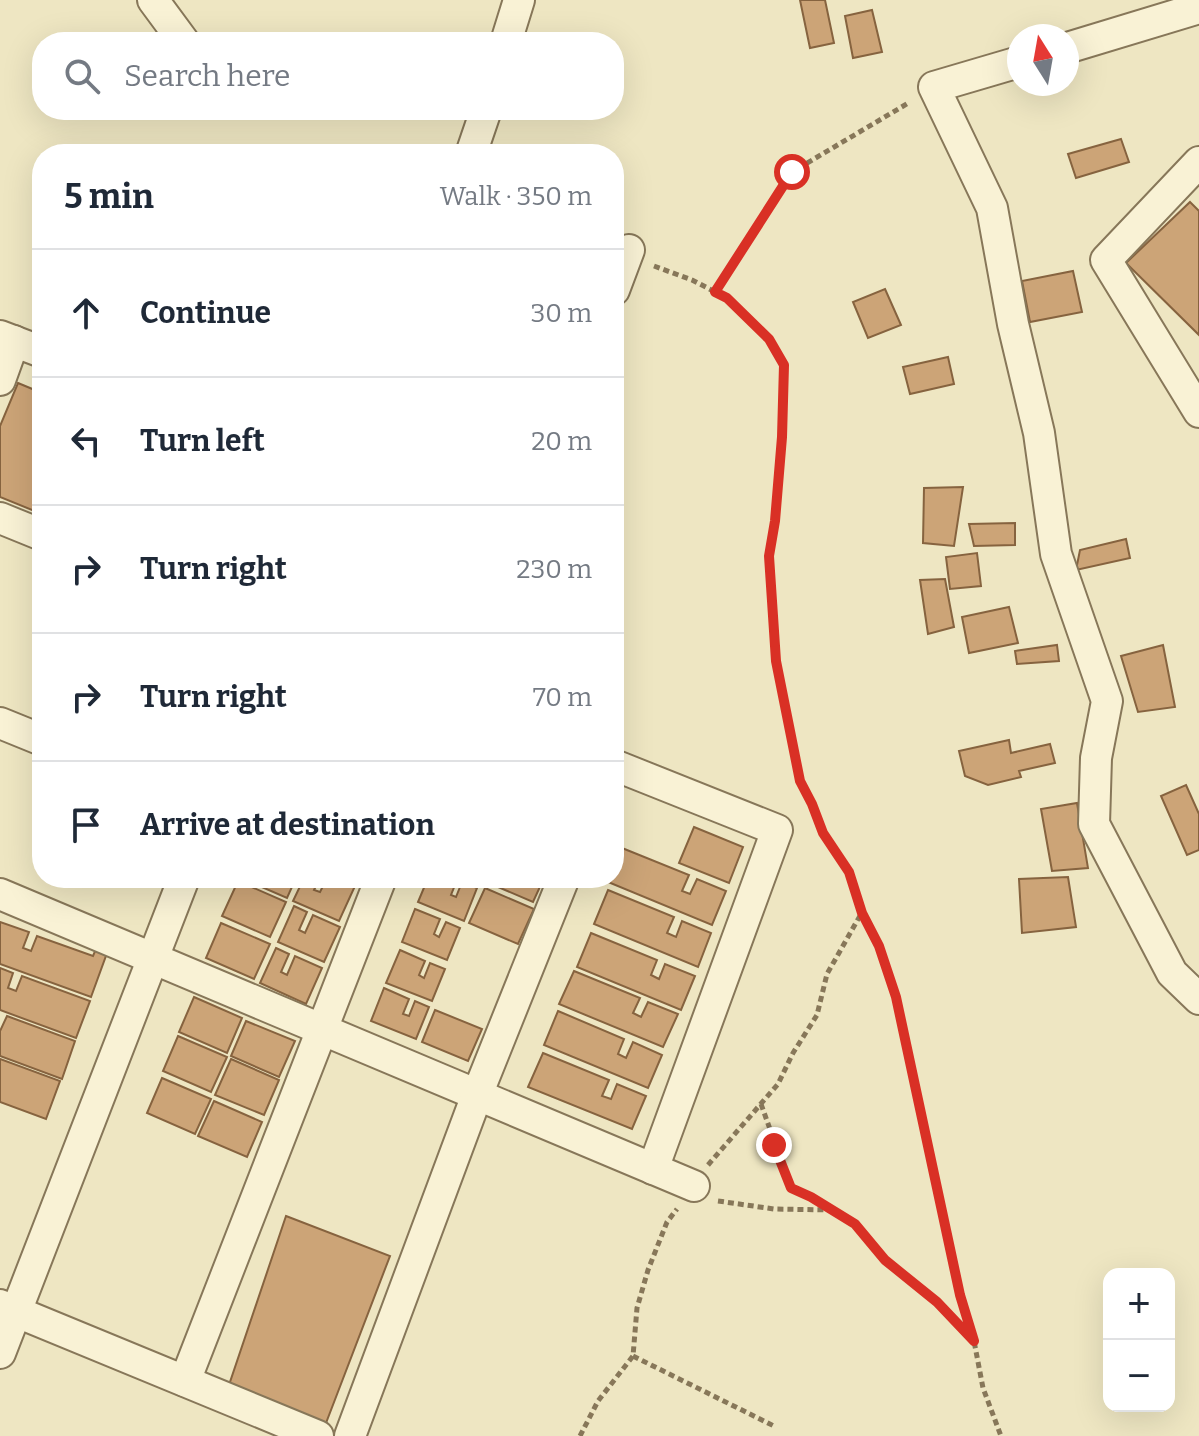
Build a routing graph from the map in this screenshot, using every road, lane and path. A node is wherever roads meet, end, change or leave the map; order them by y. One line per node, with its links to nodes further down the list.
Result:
1 (153, 0): 5 (street)
2 (519, 0): 6 (street)
3 (1193, 0): 4 (street)
4 (1199, 7): 7 (street)
5 (177, 32)
6 (509, 32)
7 (1079, 44)
8 (1007, 66): 9 (street)
9 (934, 87): 15 (path); 29 (street)
10 (483, 120): 11 (street)
11 (474, 144)
12 (1199, 162): 18 (street)
13 (629, 250): 14 (street); 15 (path)
14 (624, 263)
15 (715, 292): 37 (path)
16 (19, 343): 17 (street)
17 (0, 380)
18 (1199, 412)
19 (0, 518): 20 (street)
20 (32, 531)
21 (0, 723): 22 (street)
22 (32, 736)
23 (624, 769): 33 (street)
24 (180, 888): 28 (street)
25 (377, 888): 30 (street)
26 (560, 888): 31 (street)
27 (0, 894): 28 (street)
28 (153, 959): 30 (street); 36 (street)
29 (1199, 999)
30 (323, 1030): 31 (street); 40 (street)
31 (477, 1095): 33 (street); 43 (street)
32 (761, 1103): 35 (path)
33 (653, 1169): 34 (street)
34 (694, 1186): 35 (path)
35 (834, 1210): 37 (path)
36 (8, 1308): 38 (street); 40 (street)
37 (974, 1341): 44 (path)
38 (0, 1353)
39 (633, 1356): 41 (path)
40 (185, 1381): 42 (street)
41 (774, 1426)
42 (318, 1436)
43 (350, 1436)
44 (1001, 1436)

